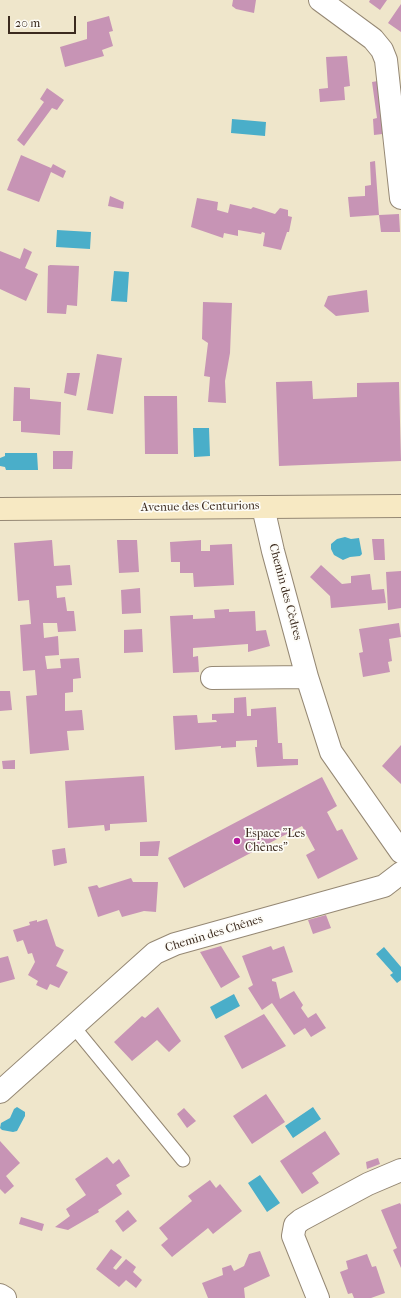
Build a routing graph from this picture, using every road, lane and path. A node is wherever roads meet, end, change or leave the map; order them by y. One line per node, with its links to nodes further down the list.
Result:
1 (320, 0): 2 (street)
2 (401, 198)
3 (401, 506): 4 (street, Avenue des Centurions)
4 (263, 507): 5 (street, Avenue des Centurions); 6 (street, Chemin des Cèdres)
5 (0, 510)
6 (307, 677): 7 (street); 8 (street, Chemin des Cèdres)
7 (212, 678)
8 (401, 852)
9 (401, 873): 10 (street, Chemin des Chênes)
10 (73, 1026): 11 (street, Chemin des Chênes); 12 (lane)
11 (0, 1092)
12 (183, 1160)
13 (401, 1170): 16 (street)
14 (0, 1295): 15 (street)
15 (5, 1298)
16 (318, 1298)

